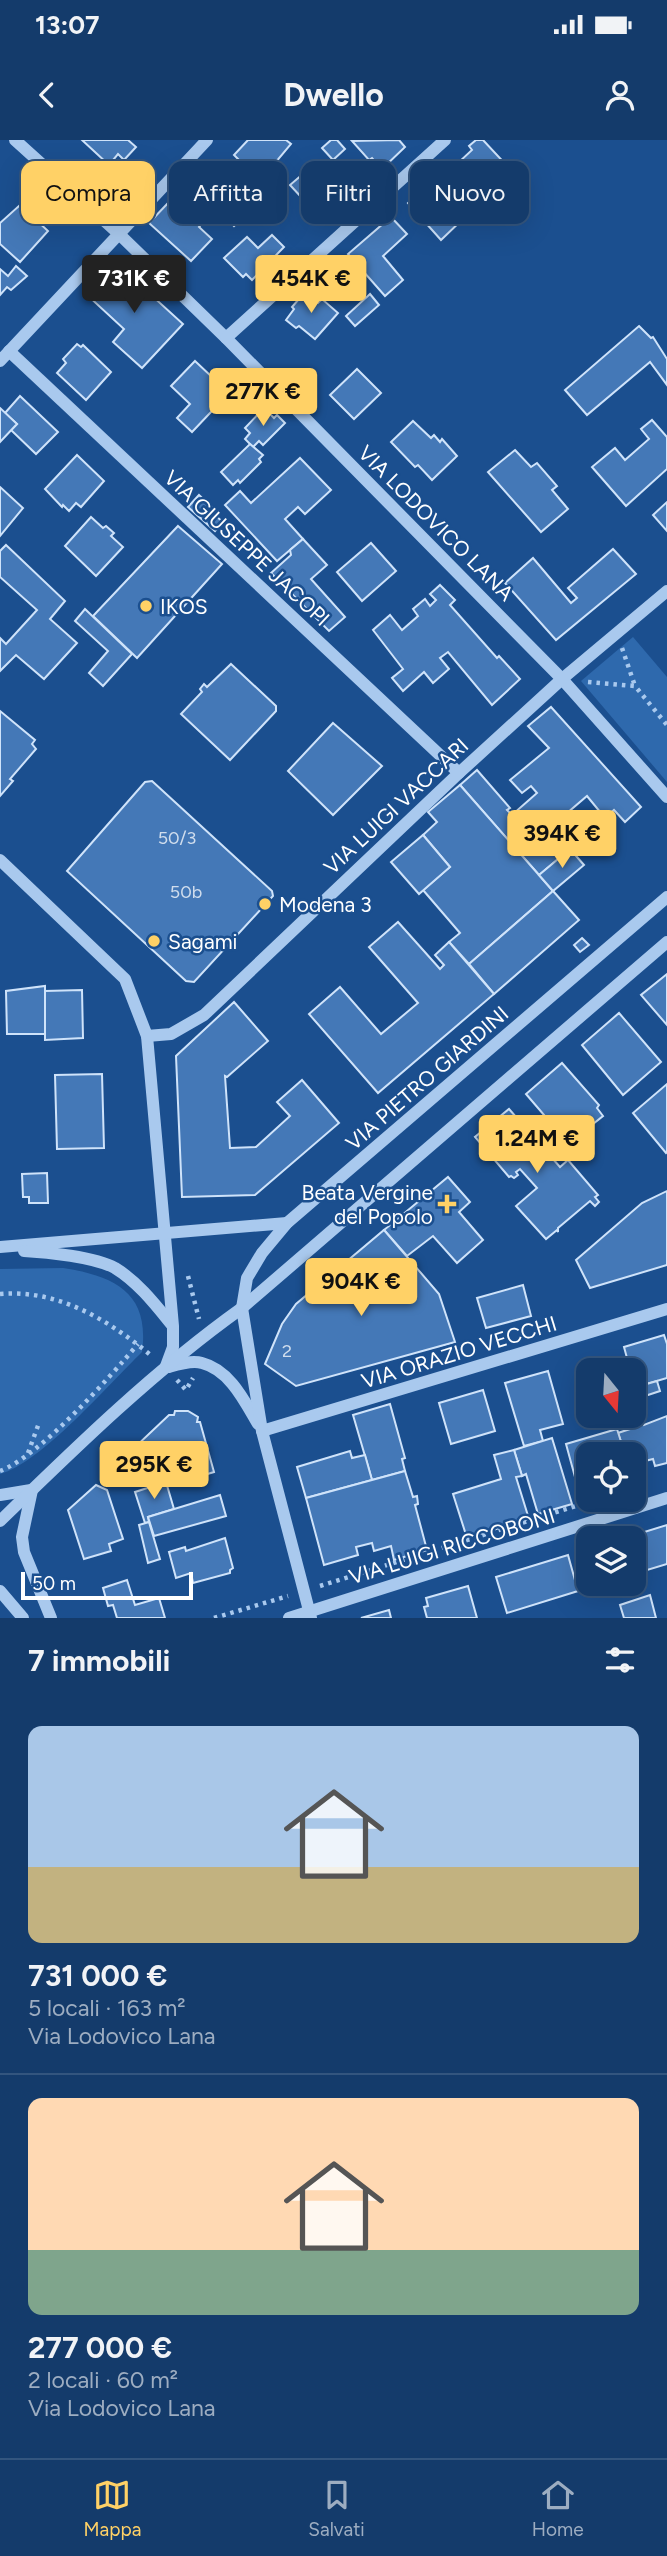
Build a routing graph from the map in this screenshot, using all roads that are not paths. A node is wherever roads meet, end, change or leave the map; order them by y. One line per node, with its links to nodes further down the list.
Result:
1 (15, 140): 4 (street, VIA LODOVICO LANA)
2 (207, 140): 4 (street)
3 (444, 140): 5 (street)
4 (118, 233): 5 (street, VIA LODOVICO LANA); 6 (street)
5 (226, 338): 8 (street, VIA LODOVICO LANA)
6 (5, 356): 9 (street, VIA GIUSEPPE JACOPI)
7 (667, 591): 8 (street, VIA LUIGI VACCARI)
8 (562, 679): 9 (street, VIA LUIGI VACCARI); 10 (street, VIA LODOVICO LANA)
9 (458, 773): 14 (street, VIA LUIGI VACCARI)
10 (667, 797)
11 (0, 860): 14 (street)
12 (667, 897): 15 (street, VIA PIETRO GIARDINI)
13 (667, 942): 18 (street)
14 (147, 1036): 16 (street)
15 (287, 1223): 16 (street); 18 (street, VIA PIETRO GIARDINI)
16 (163, 1232): 17 (street); 20 (street)
17 (0, 1248): 20 (street)
18 (242, 1308): 21 (street); 22 (street, VIA PIETRO GIARDINI)
19 (667, 1309): 22 (street, VIA ORAZIO VECCHI)
20 (173, 1325): 21 (street)
21 (165, 1367): 22 (street); 23 (street)
22 (262, 1431): 28 (street)
23 (32, 1490): 24 (street); 26 (street); 30 (street)
24 (0, 1495)
25 (667, 1498): 28 (street, VIA LUIGI RICCOBONI)
26 (0, 1521)
27 (0, 1591): 29 (street)
28 (310, 1615): 31 (street, VIA LUIGI RICCOBONI)
29 (23, 1618)
30 (51, 1618)
31 (289, 1618)

